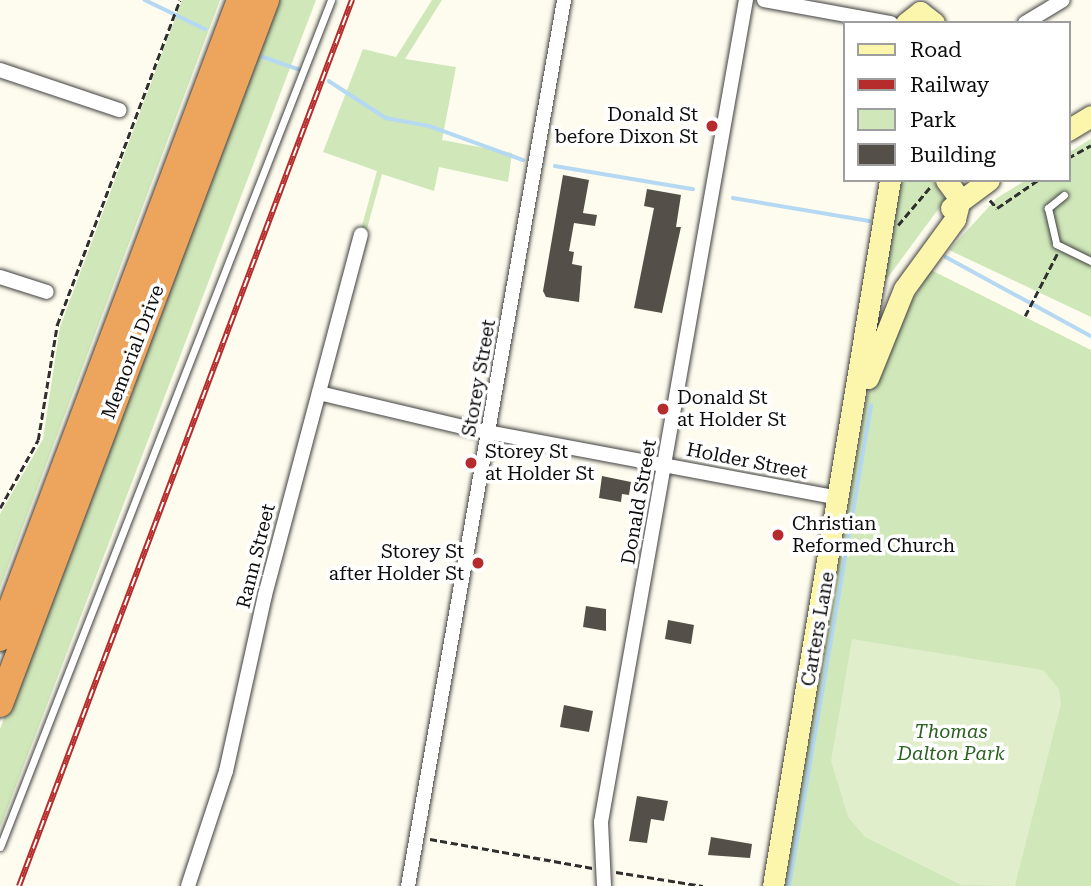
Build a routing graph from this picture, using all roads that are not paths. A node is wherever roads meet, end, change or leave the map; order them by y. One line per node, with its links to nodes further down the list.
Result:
1 (240, 0): 29 (highway, Memorial Drive)
2 (265, 0): 30 (highway, Memorial Drive)
3 (331, 0): 31 (lane)
4 (564, 0): 26 (street, Storey Street)
5 (746, 0): 27 (street, Donald Street)
6 (764, 0): 8 (street)
7 (1063, 0): 9 (street)
8 (880, 21)
9 (1028, 21)
10 (0, 70): 11 (street)
11 (119, 110)
12 (1091, 116): 13 (main road)
13 (1070, 130)
14 (890, 182): 23 (main road, Carters Lane)
15 (947, 182): 18 (main road)
16 (984, 183): 18 (main road, Carters Lane)
17 (1064, 195): 20 (lane)
18 (960, 199): 23 (main road, Carters Lane); 25 (main road)
19 (361, 235): 24 (street, Rann Street)
20 (1091, 261)
21 (0, 277): 22 (street)
22 (47, 292)
23 (858, 371): 25 (main road, Carters Lane)
24 (319, 393): 26 (street, Holder Street); 32 (street, Rann Street)
25 (852, 432): 28 (main road, Carters Lane)
26 (490, 433): 27 (street, Holder Street); 33 (street, Storey Street)
27 (665, 466): 28 (street, Holder Street); 34 (street, Donald Street)
28 (840, 498): 35 (main road, Carters Lane)
29 (0, 638)
30 (0, 704)
31 (0, 846)
32 (188, 886)
33 (408, 886)
34 (604, 886)
35 (773, 886)

